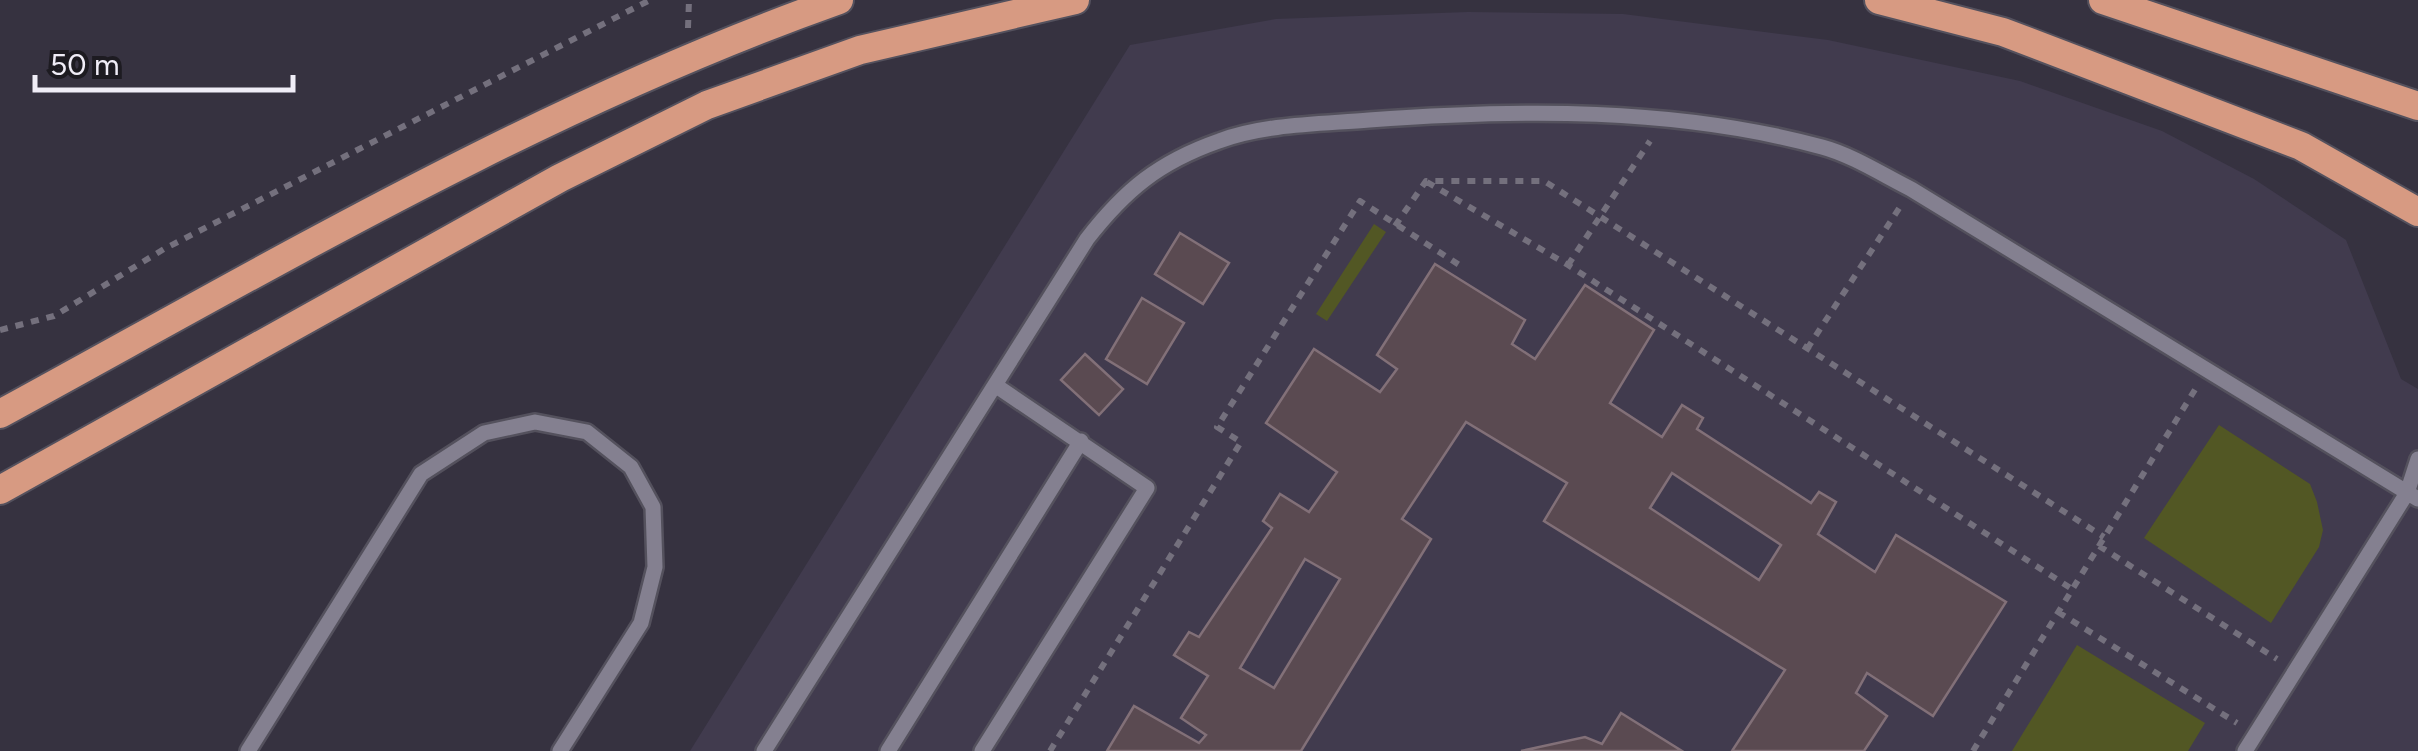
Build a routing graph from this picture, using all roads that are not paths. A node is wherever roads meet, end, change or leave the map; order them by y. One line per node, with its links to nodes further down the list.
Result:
1 (839, 0): 9 (highway)
2 (1076, 0): 12 (highway)
3 (1879, 0): 6 (highway)
4 (2103, 0): 5 (highway)
5 (2418, 106)
6 (2409, 205): 7 (lane)
7 (2418, 229)
8 (995, 385): 10 (lane); 13 (lane); 14 (lane)
9 (0, 414)
10 (1081, 441): 17 (lane); 18 (lane)
11 (2418, 459): 13 (lane)
12 (0, 490)
13 (2414, 491): 19 (lane)
14 (770, 749)
15 (248, 751): 16 (lane)
16 (560, 751)
17 (888, 751)
18 (982, 751)
19 (2245, 751)

